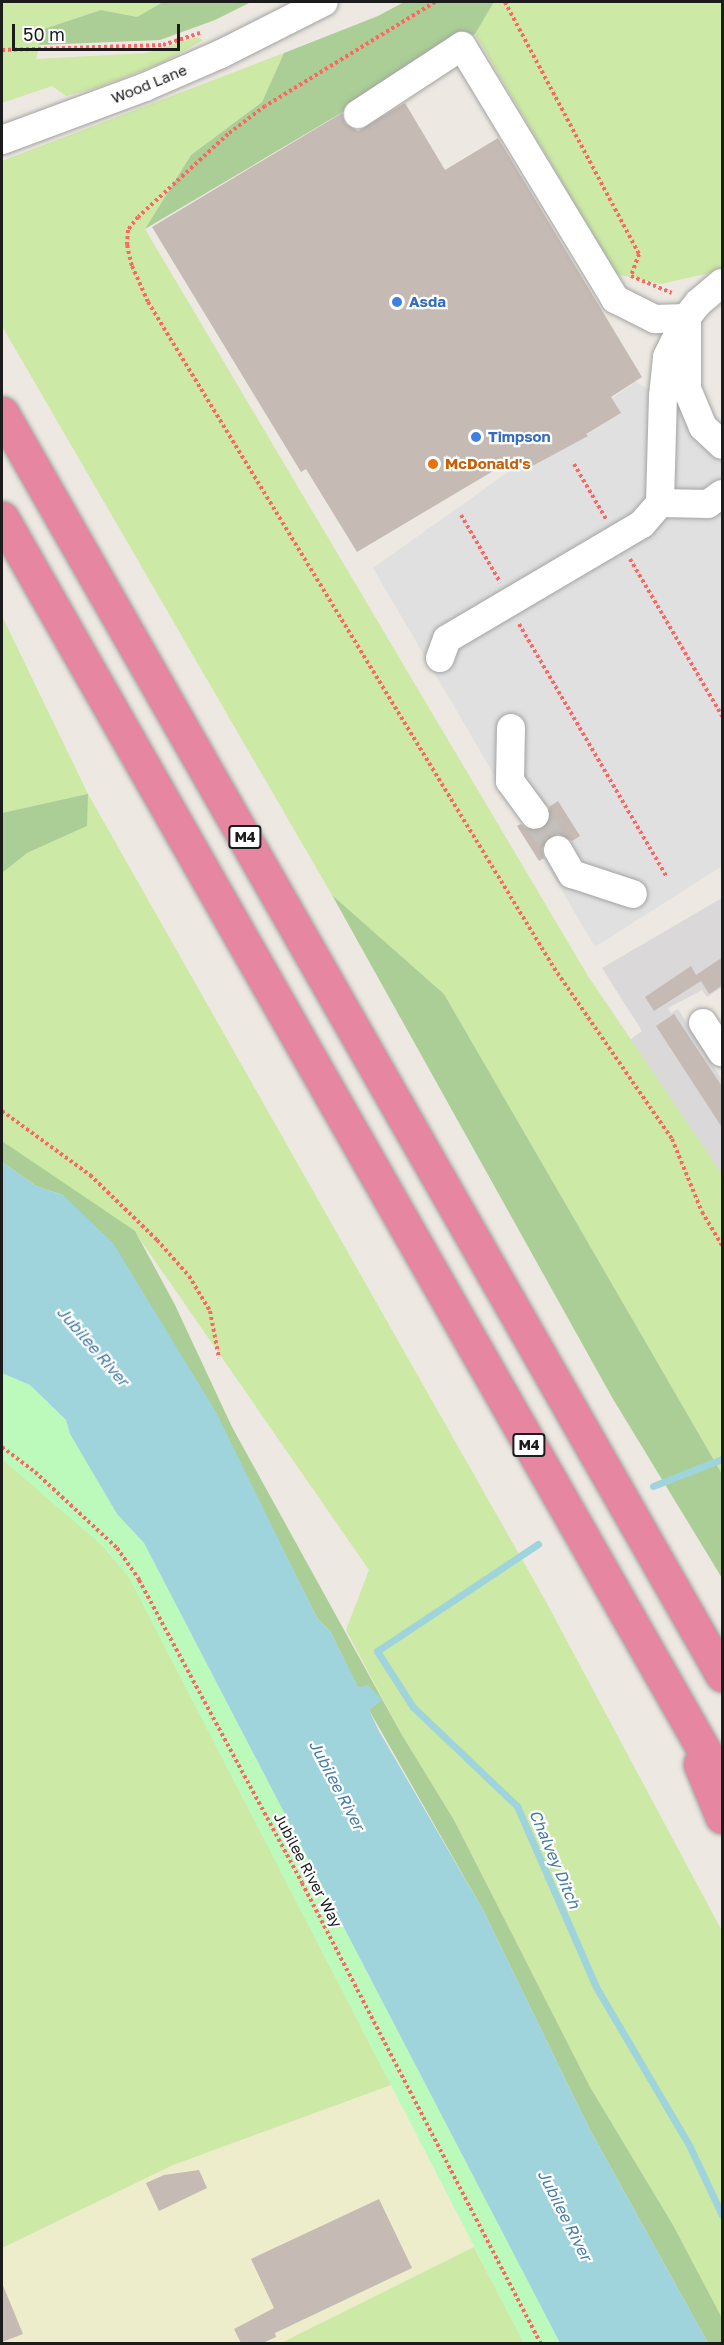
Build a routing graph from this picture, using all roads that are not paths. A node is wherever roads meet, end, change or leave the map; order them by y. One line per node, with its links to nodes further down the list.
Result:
1 (324, 2): 3 (street, Wood Lane)
2 (358, 114): 5 (street)
3 (2, 140)
4 (723, 283): 5 (street)
5 (692, 310): 7 (street); 8 (street)
6 (2, 413): 19 (highway, M4)
7 (713, 436): 8 (street)
8 (662, 437): 10 (street)
9 (723, 494): 10 (street)
10 (660, 503): 12 (street)
11 (2, 518): 20 (highway, M4)
12 (440, 658)
13 (511, 728): 14 (street)
14 (535, 815)
15 (558, 850): 16 (street)
16 (633, 894)
17 (703, 1023): 18 (street)
18 (723, 1052)
19 (723, 1675)
20 (674, 1701): 21 (highway, M4); 22 (highway, M4)
21 (723, 1782)
22 (723, 1817)

